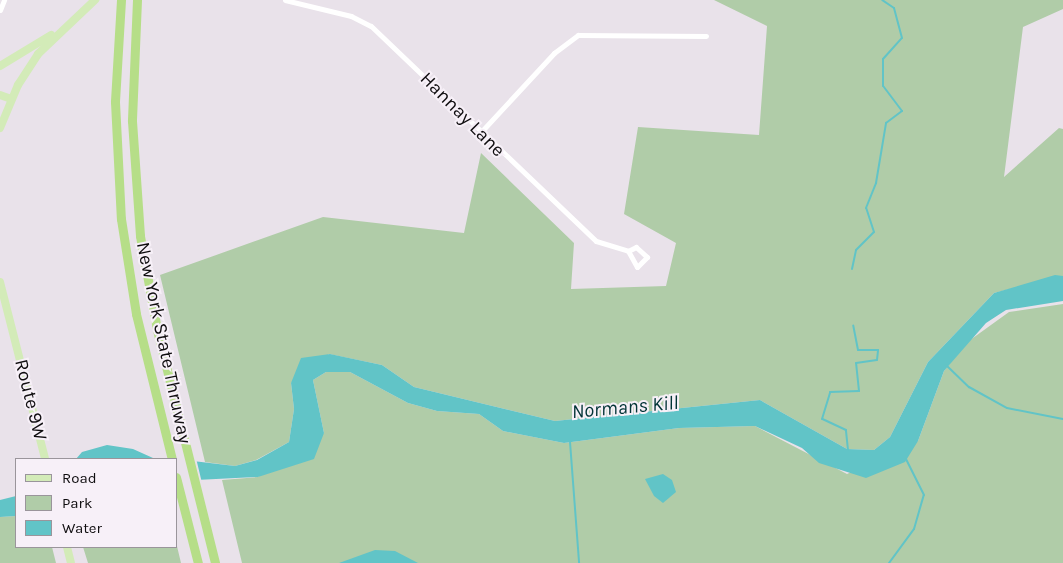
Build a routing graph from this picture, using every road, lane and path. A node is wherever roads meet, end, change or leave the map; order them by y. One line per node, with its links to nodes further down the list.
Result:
1 (4, 0): 6 (street)
2 (95, 0): 7 (main road)
3 (137, 0): 22 (highway, New York State Thruway)
4 (285, 0): 13 (street, Hannay Lane)
5 (121, 4): 17 (highway, New York State Thruway)
6 (0, 10)
7 (61, 29): 9 (main road); 11 (main road)
8 (706, 36): 13 (street)
9 (0, 66)
10 (0, 95): 11 (main road)
11 (11, 99): 12 (main road)
12 (0, 128)
13 (480, 133): 14 (street, Hannay Lane)
14 (628, 251)
15 (0, 282): 16 (main road, Route 9W)
16 (45, 458)
17 (172, 458)
18 (178, 485): 21 (highway)
19 (67, 548): 20 (main road)
20 (71, 563)
21 (198, 563)
22 (215, 563)

